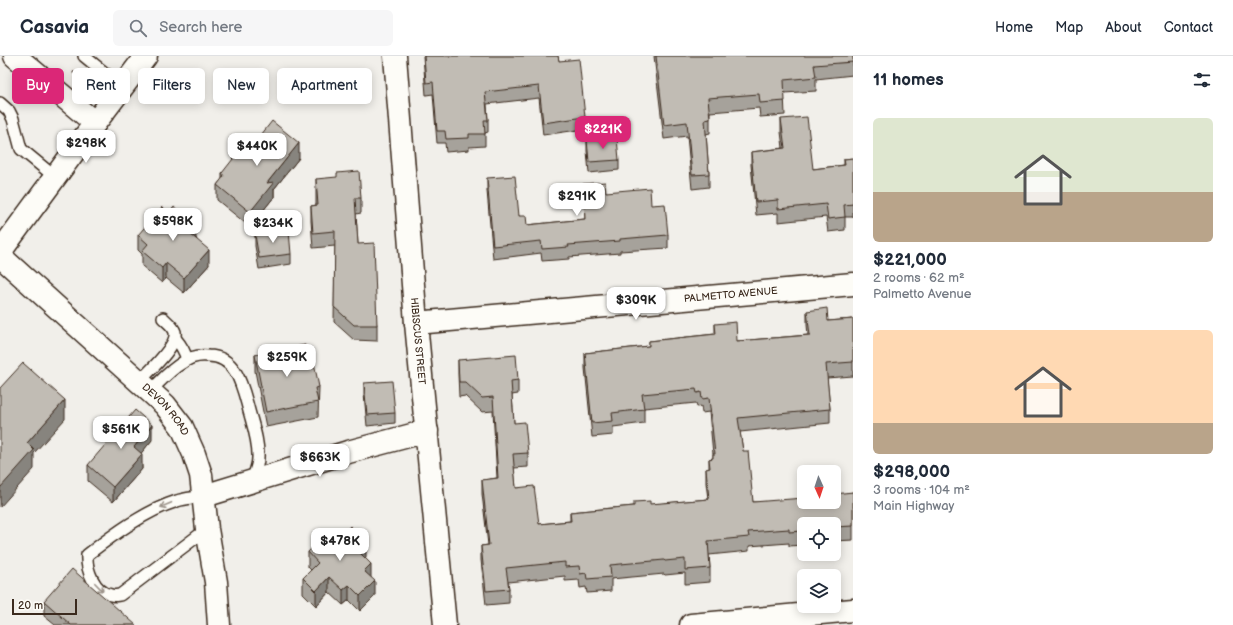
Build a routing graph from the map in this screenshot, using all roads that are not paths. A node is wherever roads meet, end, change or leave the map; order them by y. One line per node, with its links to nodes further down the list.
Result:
1 (15, 56): 9 (street)
2 (84, 56): 5 (lane)
3 (146, 56): 6 (street)
4 (395, 56): 15 (street, HIBISCUS STREET)
5 (99, 68)
6 (130, 77)
7 (0, 103): 10 (lane)
8 (109, 104): 9 (street)
9 (95, 123): 10 (street)
10 (55, 177): 11 (street)
11 (0, 252)
12 (0, 256): 18 (street, DEVON ROAD)
13 (853, 284): 15 (street, PALMETTO AVENUE)
14 (163, 318): 16 (lane)
15 (416, 323): 19 (street, HIBISCUS STREET)
16 (175, 338): 17 (lane); 18 (lane)
17 (186, 360): 18 (lane); 20 (lane)
18 (144, 387): 21 (street, DEVON ROAD)
19 (427, 431): 20 (street); 25 (street, HIBISCUS STREET)
20 (252, 481): 21 (street)
21 (204, 496): 22 (street, DEVON ROAD); 22 (lane, one-way to 22)
22 (207, 529): 24 (street, DEVON ROAD)
23 (853, 610): 26 (street)
24 (219, 625)
25 (445, 625)
26 (691, 625)

